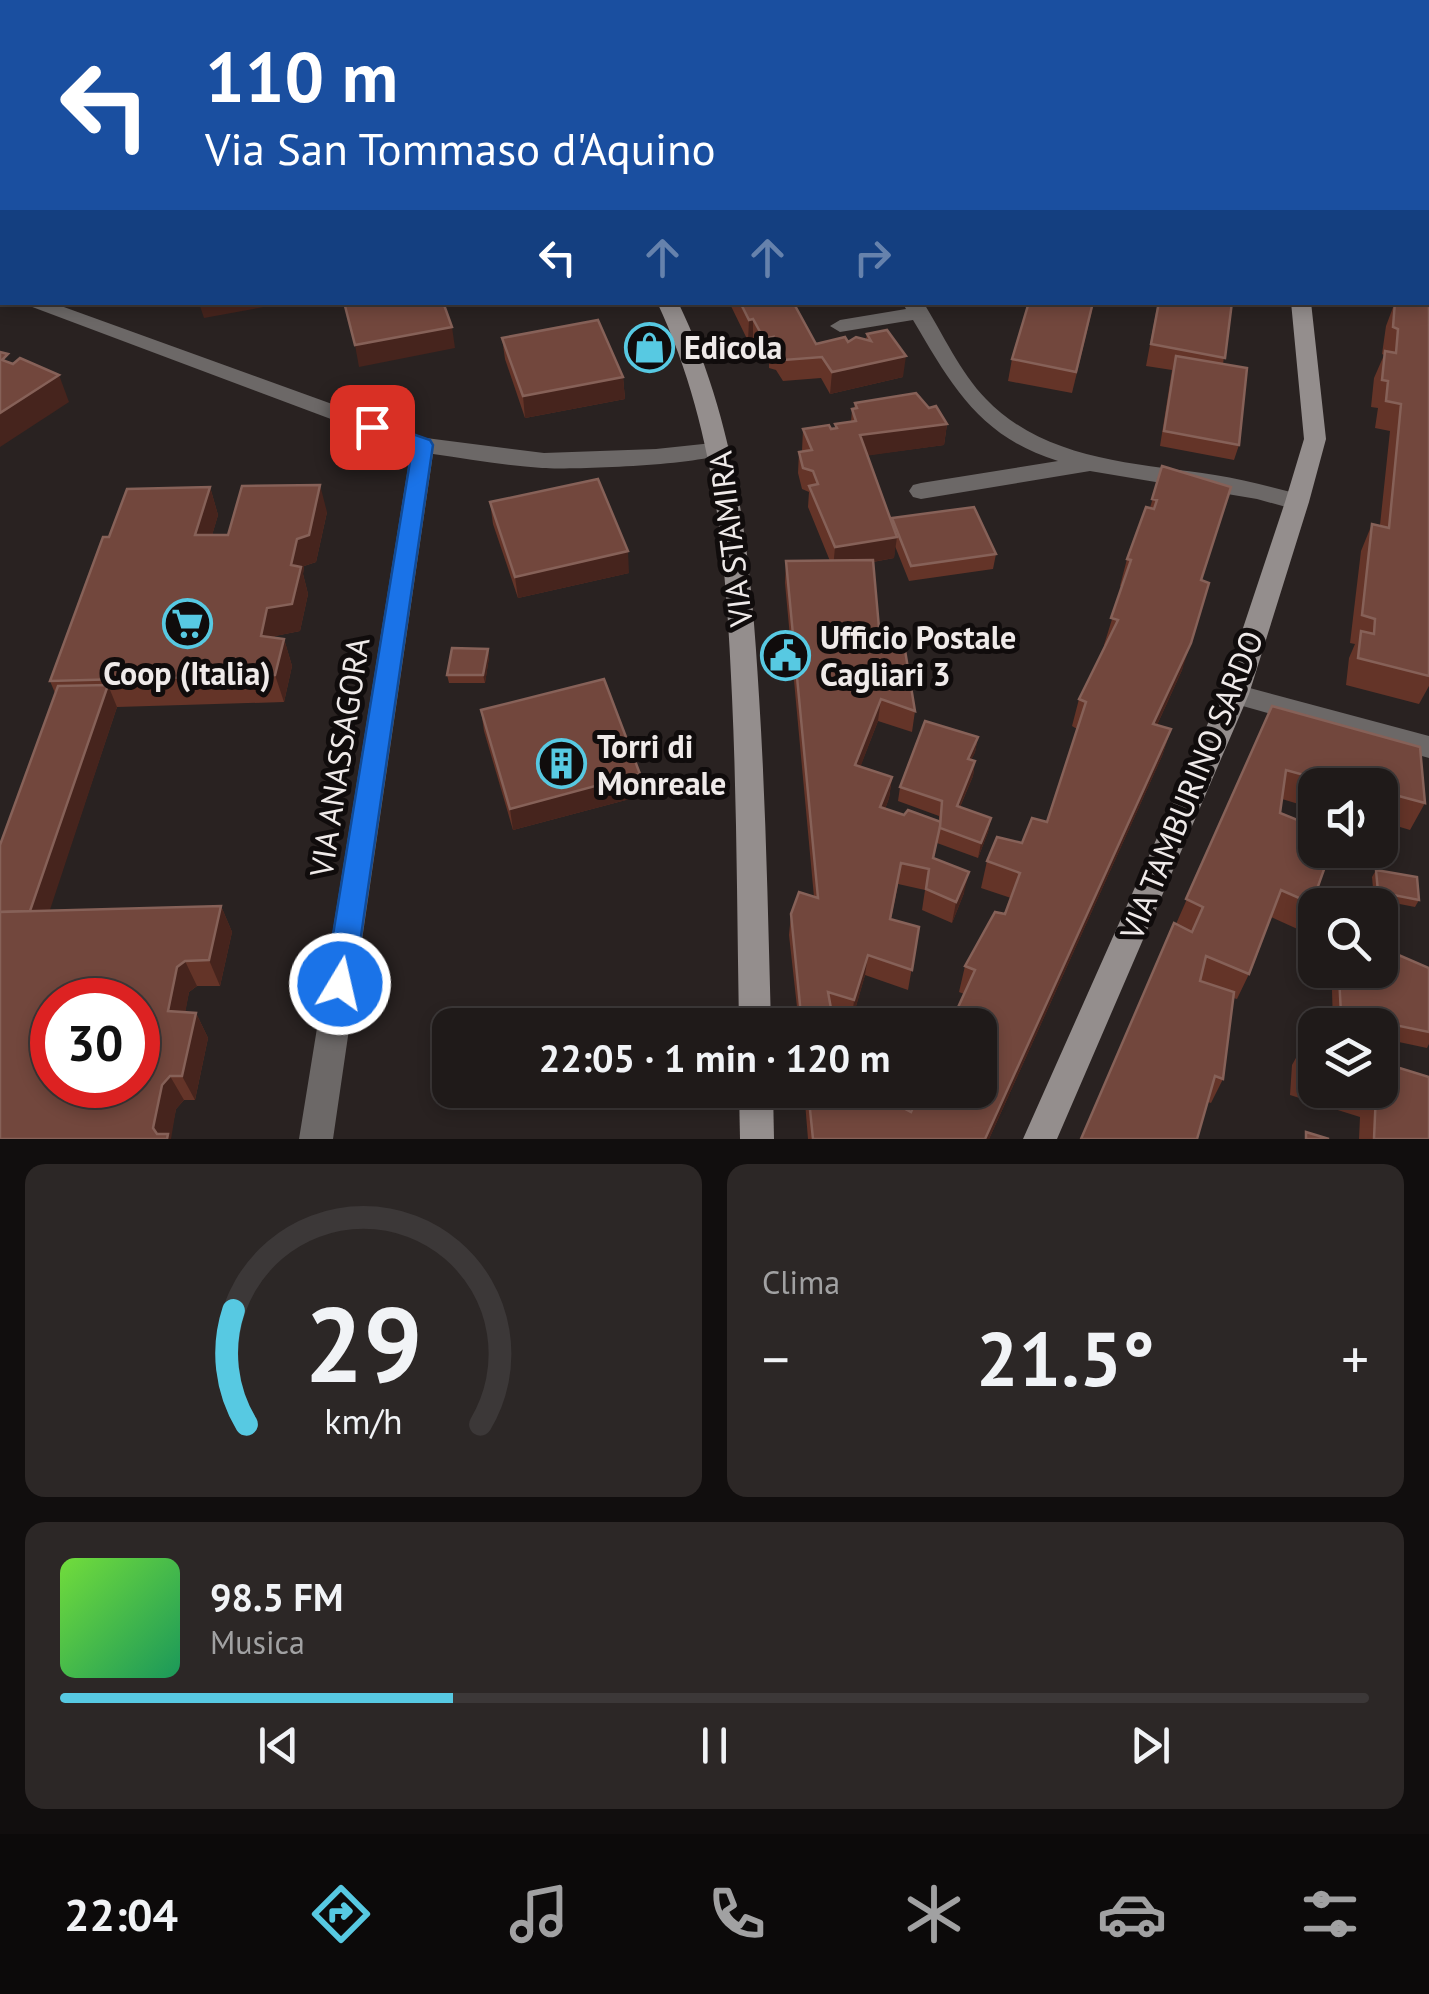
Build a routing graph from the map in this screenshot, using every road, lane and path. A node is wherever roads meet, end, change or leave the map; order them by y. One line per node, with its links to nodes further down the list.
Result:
1 (37, 305): 6 (street)
2 (668, 305): 7 (street, VIA STAMIRA)
3 (1301, 305): 10 (street, VIA TAMBURINO SARDO)
4 (916, 308): 5 (street); 8 (street)
5 (840, 326)
6 (423, 445): 7 (street); 15 (street, VIA ANASSAGORA)
7 (722, 449): 13 (street, VIA STAMIRA)
8 (1094, 463): 9 (street); 10 (street)
9 (921, 491)
10 (1297, 502): 11 (street, VIA TAMBURINO SARDO)
11 (1236, 694): 12 (street); 17 (street, VIA TAMBURINO SARDO)
12 (1429, 746)
13 (754, 1008)
14 (757, 1108): 16 (street)
15 (316, 1139)
16 (758, 1139)
17 (1040, 1139)

